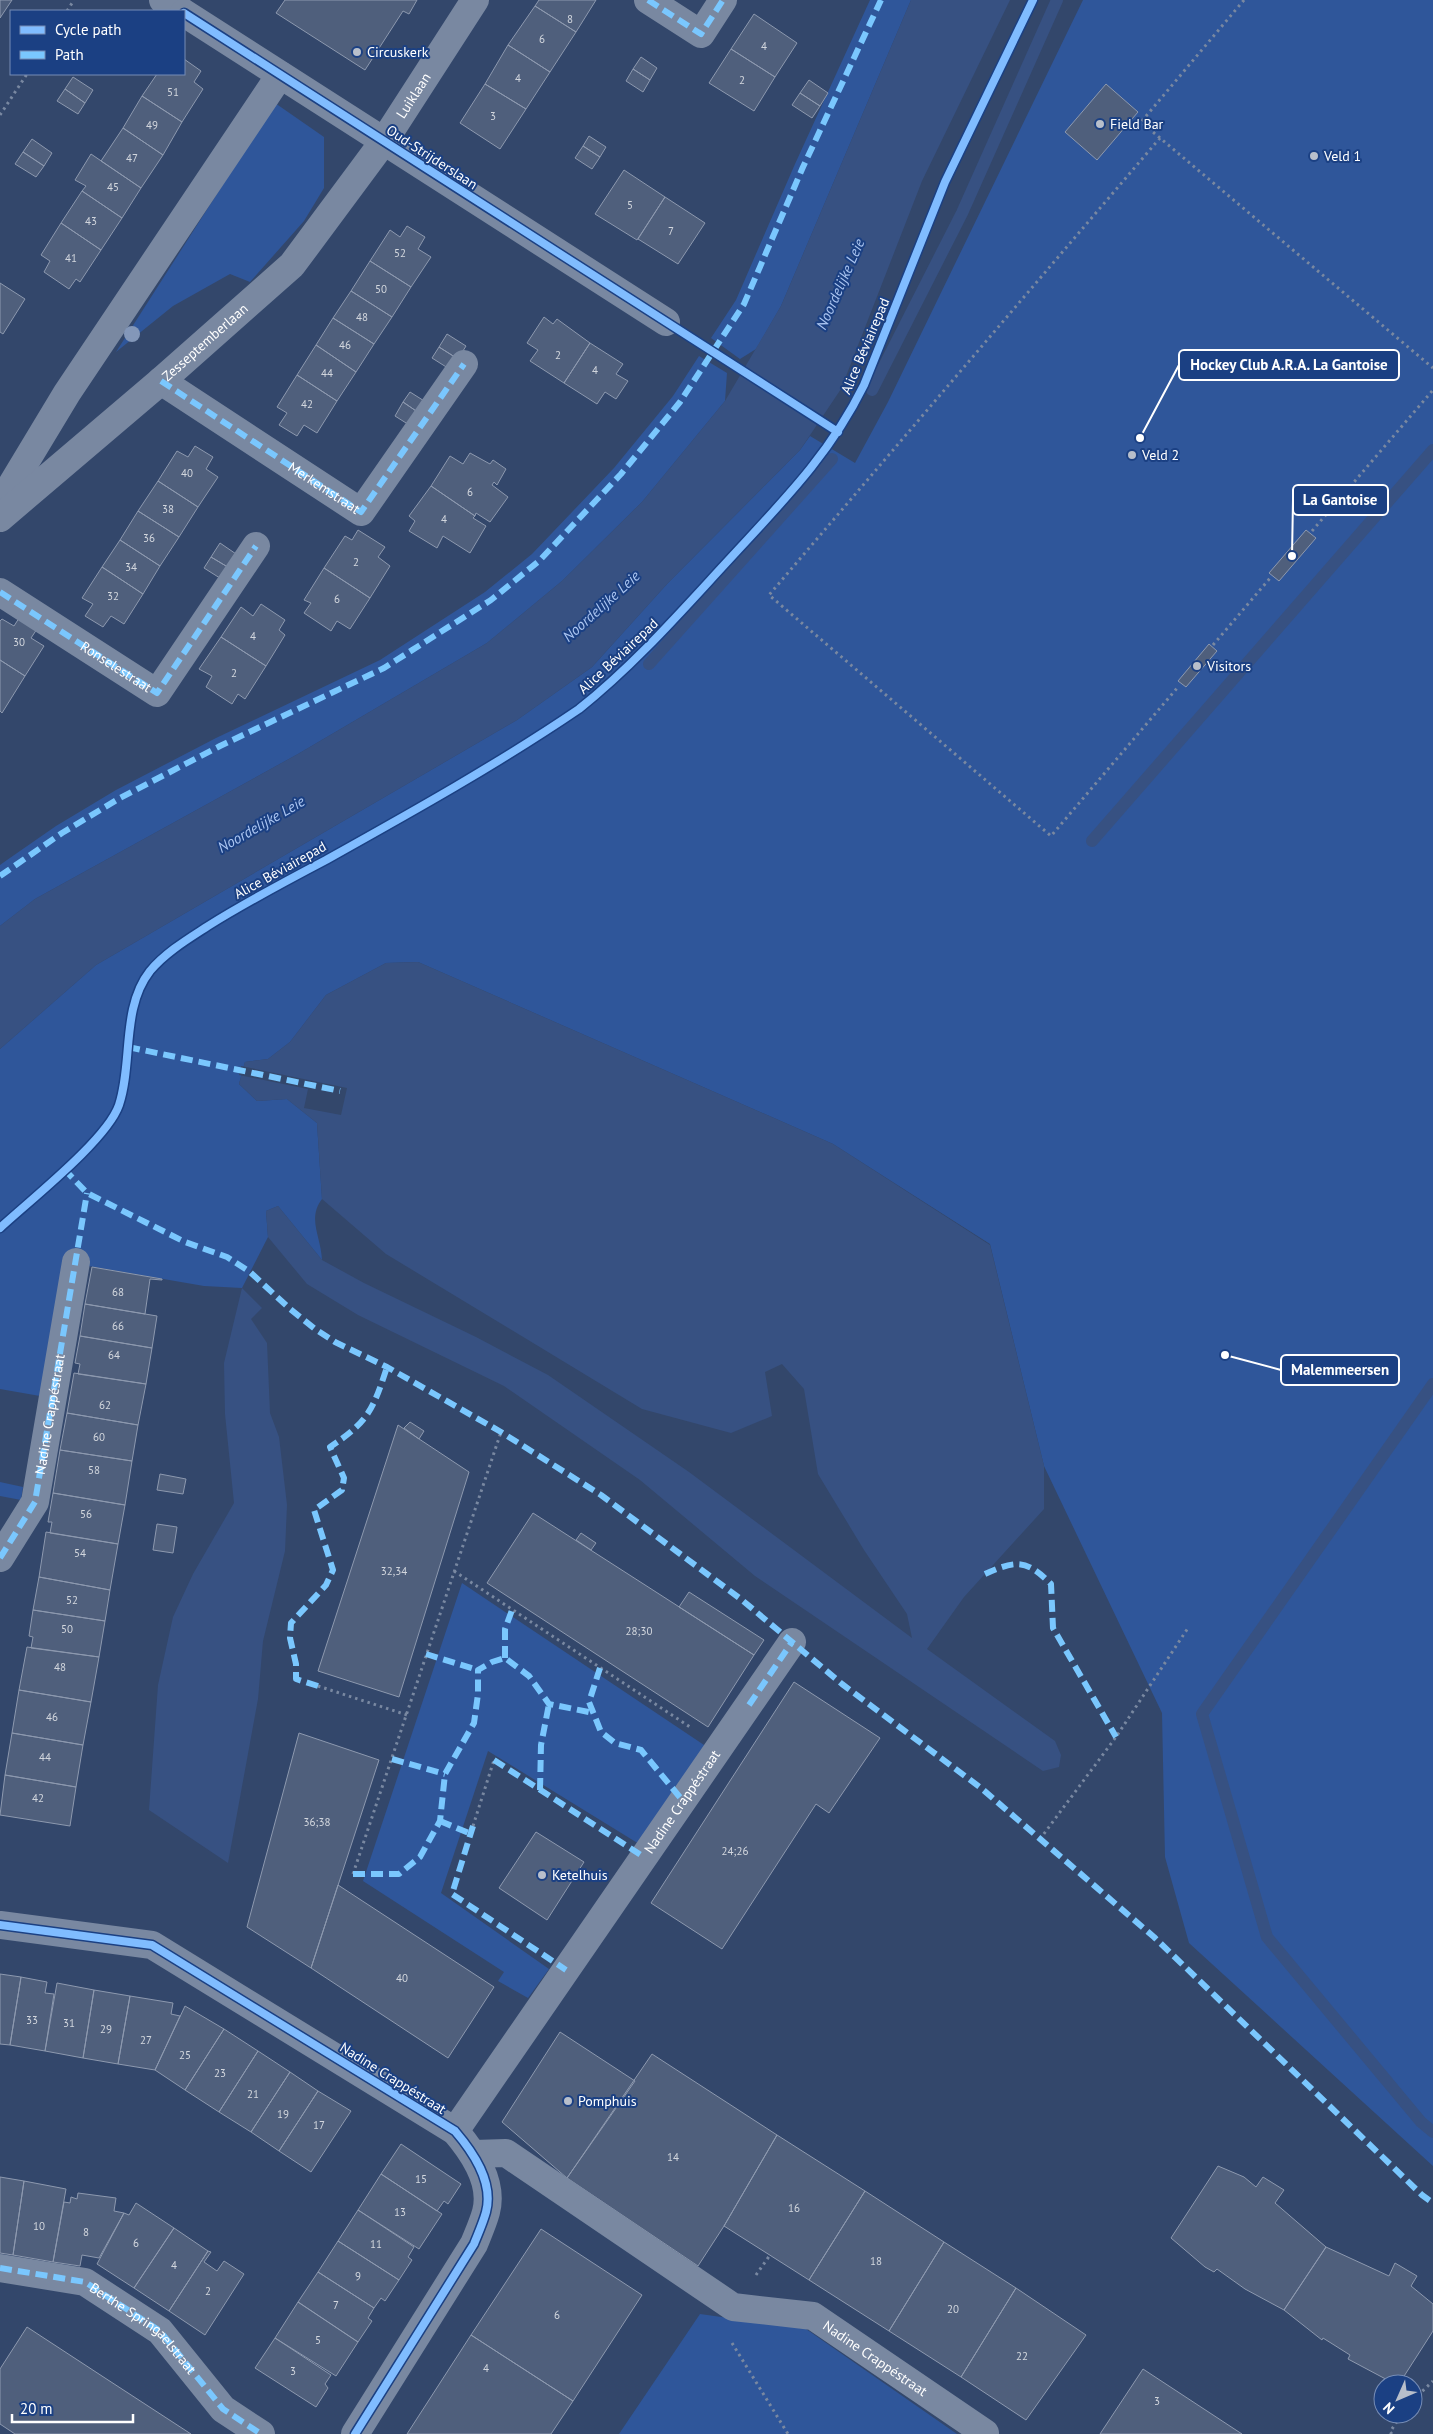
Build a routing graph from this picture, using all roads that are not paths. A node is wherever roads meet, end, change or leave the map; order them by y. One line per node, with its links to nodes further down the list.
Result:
1 (163, 0): 5 (street, Oud-Strijderslaan)
2 (475, 0): 8 (street, Luiklaan)
3 (648, 0): 4 (street)
4 (723, 0)
5 (179, 10)
6 (185, 14): 7 (street, Oud-Strijderslaan)
7 (280, 76): 8 (street, Oud-Strijderslaan); 12 (street)
8 (384, 141): 9 (street, Oud-Strijderslaan); 11 (street, Zesseptemberlaan)
9 (666, 322)
10 (464, 364): 11 (street, Merkemstraat)
11 (161, 381): 13 (street, Zesseptemberlaan)
12 (0, 504)
13 (0, 518)
14 (256, 546): 15 (street, Ronselestraat)
15 (0, 592)
16 (76, 1262): 17 (street, Nadine Crappéstraat)
17 (0, 1558)
18 (792, 1642): 20 (street, Nadine Crappéstraat)
19 (0, 1925): 20 (street, Nadine Crappéstraat)
20 (455, 2131): 21 (street, Nadine Crappéstraat)
21 (474, 2154): 23 (street, Nadine Crappéstraat); 25 (street, Nadine Crappéstraat)
22 (0, 2268): 24 (street, Berthe Springaelstraat)
23 (985, 2432)
24 (261, 2434)
25 (355, 2434)

